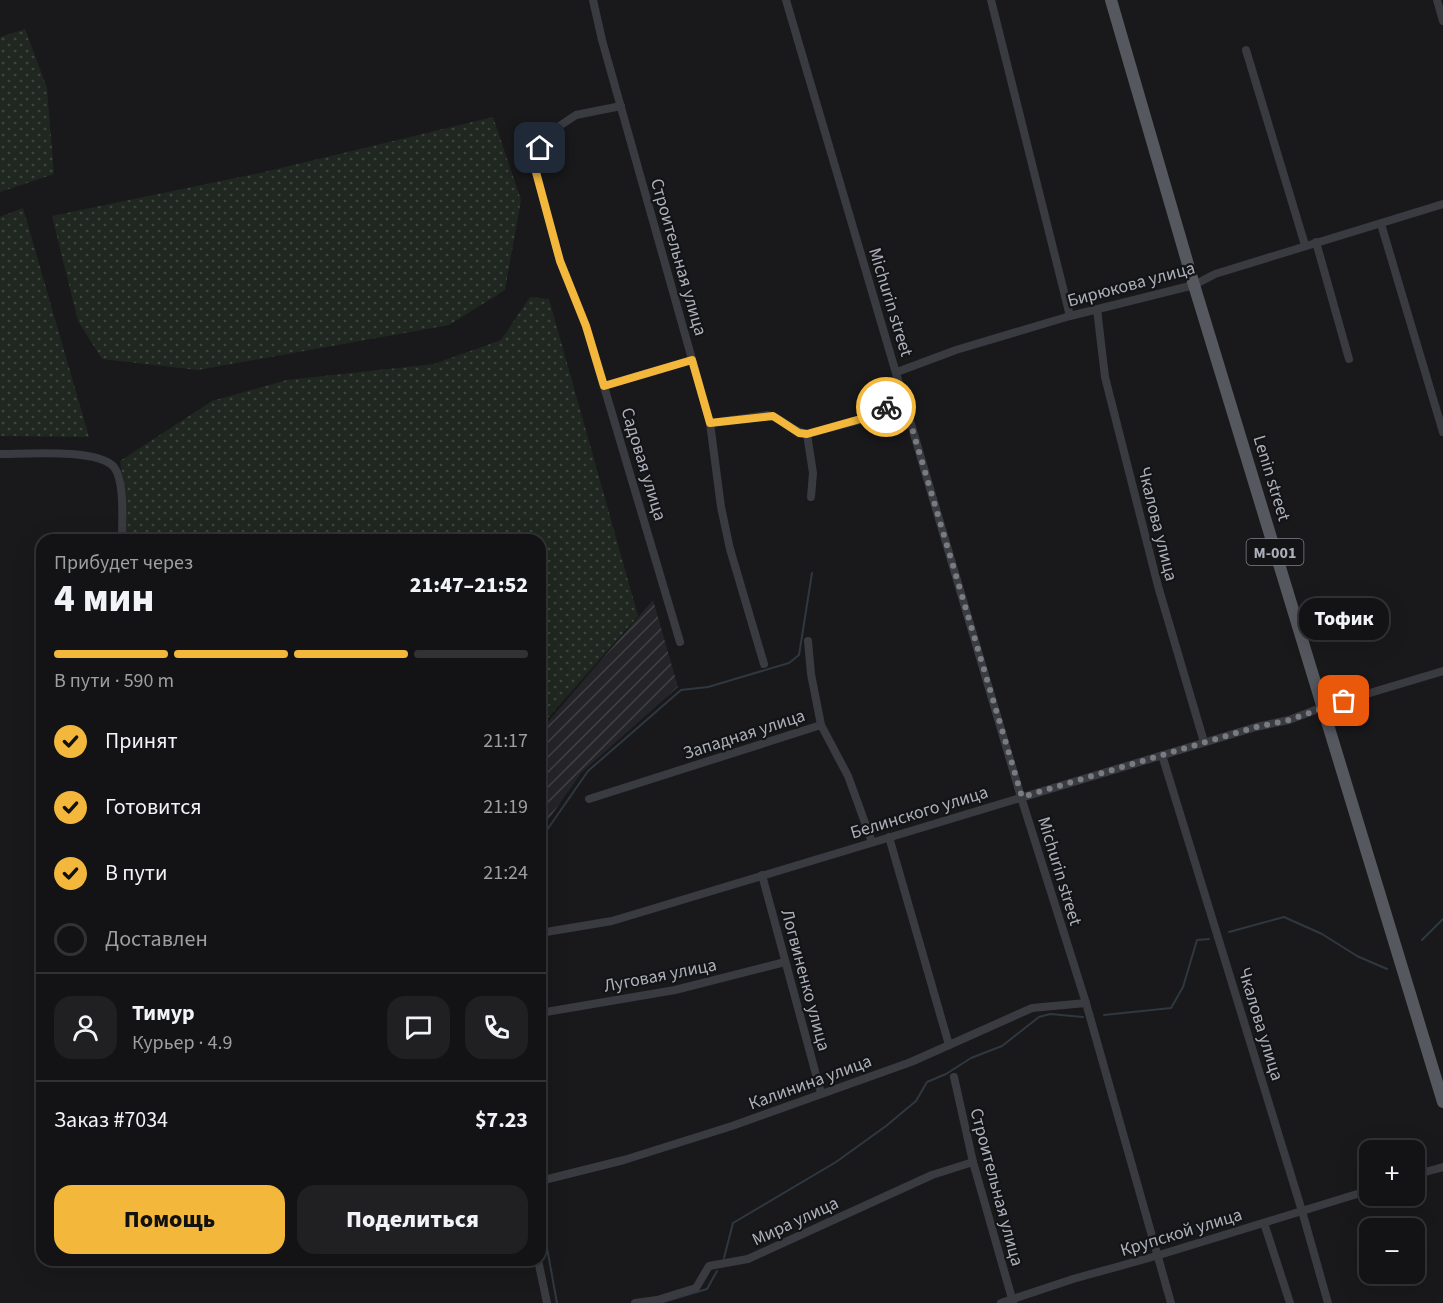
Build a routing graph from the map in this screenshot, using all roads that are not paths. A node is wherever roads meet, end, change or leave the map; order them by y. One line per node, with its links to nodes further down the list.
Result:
1 (593, 0): 8 (street, Строительная улица)
2 (786, 0): 18 (street, Michurin street)
3 (992, 0): 15 (street)
4 (1111, 0): 13 (main road, Lenin street / М-001)
5 (1437, 0): 6 (street)
6 (1443, 21)
7 (1246, 50): 12 (street)
8 (621, 106): 17 (street, Строительная улица); 19 (street, Садовая улица)
9 (1443, 204): 10 (street, Бирюкова улица)
10 (1381, 224): 11 (street, Бирюкова улица); 22 (street)
11 (1316, 242): 12 (street, Бирюкова улица); 16 (street)
12 (1305, 245): 13 (street, Бирюкова улица)
13 (1194, 285): 14 (street, Бирюкова улица); 31 (main road, Lenin street / М-001)
14 (1097, 309): 15 (street, Бирюкова улица); 33 (street, Чкалова улица)
15 (1070, 316): 18 (street, Бирюкова улица)
16 (1349, 359)
17 (692, 360): 19 (street); 21 (street, Строительная улица)
18 (897, 372): 20 (street, Michurin street)
19 (604, 386): 28 (street, Садовая улица)
20 (903, 398): 23 (street); 35 (street, Michurin street)
21 (710, 423): 23 (street); 29 (street, Строительная улица)
22 (1443, 432)
23 (807, 434): 25 (street)
24 (0, 454): 26 (street)
25 (811, 496)
26 (122, 534)
27 (808, 641): 32 (street)
28 (681, 642)
29 (764, 664)
30 (1443, 671): 31 (street, Белинского улица)
31 (1323, 707): 33 (street, Белинского улица); 47 (main road, Lenin street / М-001)
32 (821, 725): 36 (street, Западная улица); 38 (street, Западная улица)
33 (1204, 742): 34 (street, Белинского улица)
34 (1162, 755): 35 (street, Белинского улица); 53 (street, Чкалова улица)
35 (1022, 797): 37 (street, Белинского улица); 42 (street, Michurin street)
36 (589, 799)
37 (889, 837): 38 (street, Белинского улица); 44 (street)
38 (872, 842): 39 (street, Белинского улица)
39 (762, 875): 40 (street, Белинского улица); 41 (street, Логвиненко улица)
40 (546, 932)
41 (785, 962): 43 (street, Луговая улица); 46 (street, Логвиненко улица)
42 (1086, 1003): 44 (street, Калинина улица); 55 (street, Michurin street)
43 (546, 1011)
44 (948, 1044): 46 (street, Калинина улица)
45 (954, 1077): 48 (street, Строительная улица)
46 (821, 1093): 51 (street, Калинина улица)
47 (1443, 1102)
48 (973, 1162): 57 (street, Строительная улица); 59 (street, Мира улица)
49 (1443, 1167): 50 (street)
50 (1425, 1172)
51 (546, 1179)
52 (1359, 1193): 53 (street, Крупской улица)
53 (1302, 1211): 54 (street, Крупской улица); 63 (street, Чкалова улица)
54 (1264, 1223): 55 (street, Крупской улица); 62 (street)
55 (1156, 1256): 57 (street, Крупской улица); 61 (street, Michurin street)
56 (539, 1266): 58 (street)
57 (1013, 1301): 60 (street, Крупской улица)
58 (547, 1303)
59 (635, 1303)
60 (1001, 1303)
61 (1171, 1303)
62 (1290, 1303)
63 (1328, 1303)

